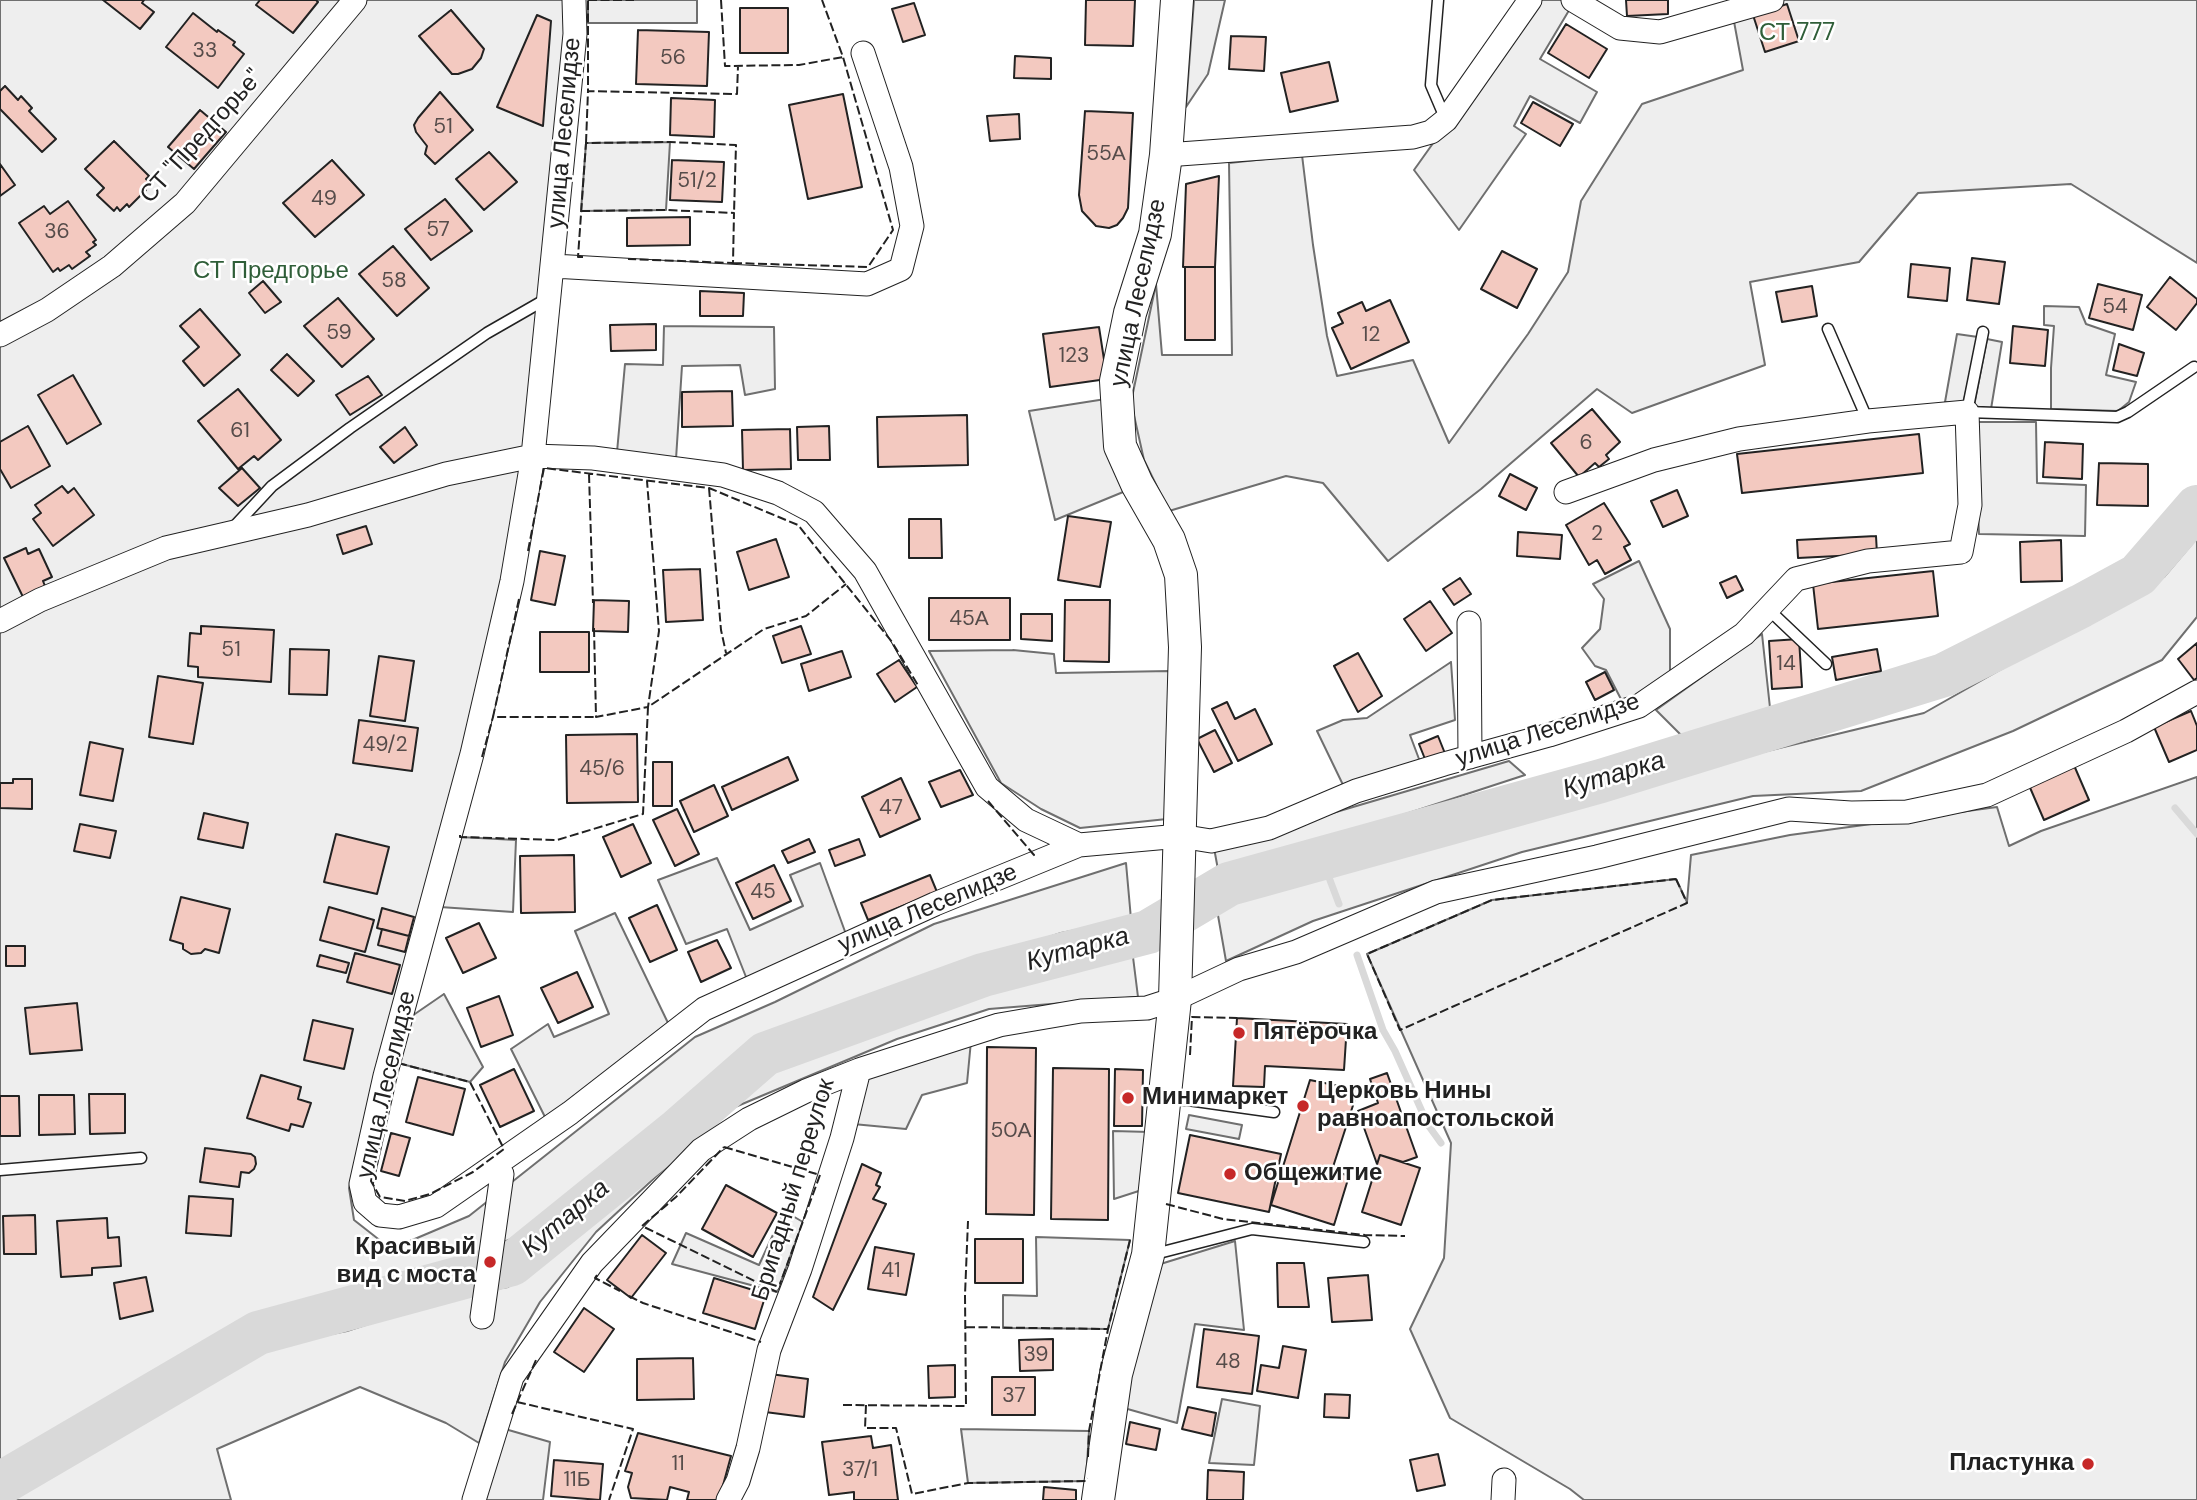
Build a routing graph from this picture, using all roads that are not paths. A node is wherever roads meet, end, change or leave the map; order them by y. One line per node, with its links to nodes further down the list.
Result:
1 (355, 0): 15 (street, СТ "Предгорье")
2 (575, 0): 11 (street, улица Леселидзе)
3 (1177, 0): 10 (street, улица Леселидзе)
4 (1438, 0): 9 (lane)
5 (1530, 0): 9 (street)
6 (1573, 0): 7 (street)
7 (1772, 0)
8 (863, 52): 11 (street)
9 (1446, 120): 10 (street)
10 (1166, 155): 29 (street, улица Леселидзе)
11 (553, 266): 12 (street, улица Леселидзе)
12 (550, 297): 19 (street, улица Леселидзе); 21 (lane)
13 (1828, 329): 18 (lane)
14 (1983, 332): 17 (lane)
15 (0, 335)
16 (2194, 368): 17 (lane)
17 (1967, 411): 18 (street); 22 (street, улица Леселидзе)
18 (1868, 421): 20 (street)
19 (533, 456): 21 (street); 28 (street); 28 (street, улица Леселидзе)
20 (1566, 492)
21 (228, 534): 23 (street)
22 (1768, 609): 25 (lane); 27 (street, улица Леселидзе)
23 (0, 621)
24 (1469, 624): 27 (street)
25 (1826, 664)
26 (2197, 692): 30 (street)
27 (1470, 757): 29 (street, улица Леселидзе)
28 (1079, 845): 29 (street, улица Леселидзе)
29 (1179, 850): 30 (street)
30 (1176, 988): 31 (street); 32 (street)
31 (859, 1070): 40 (street, Бригадный переулок); 41 (street, Бригадный переулок)
32 (1165, 1099): 33 (lane); 38 (street)
33 (1274, 1112)
34 (141, 1158): 35 (lane)
35 (0, 1170)
36 (502, 1174): 39 (street)
37 (1364, 1242): 38 (lane)
38 (1148, 1255): 42 (street)
39 (482, 1317)
40 (474, 1500)
41 (728, 1500)
42 (1098, 1500)

